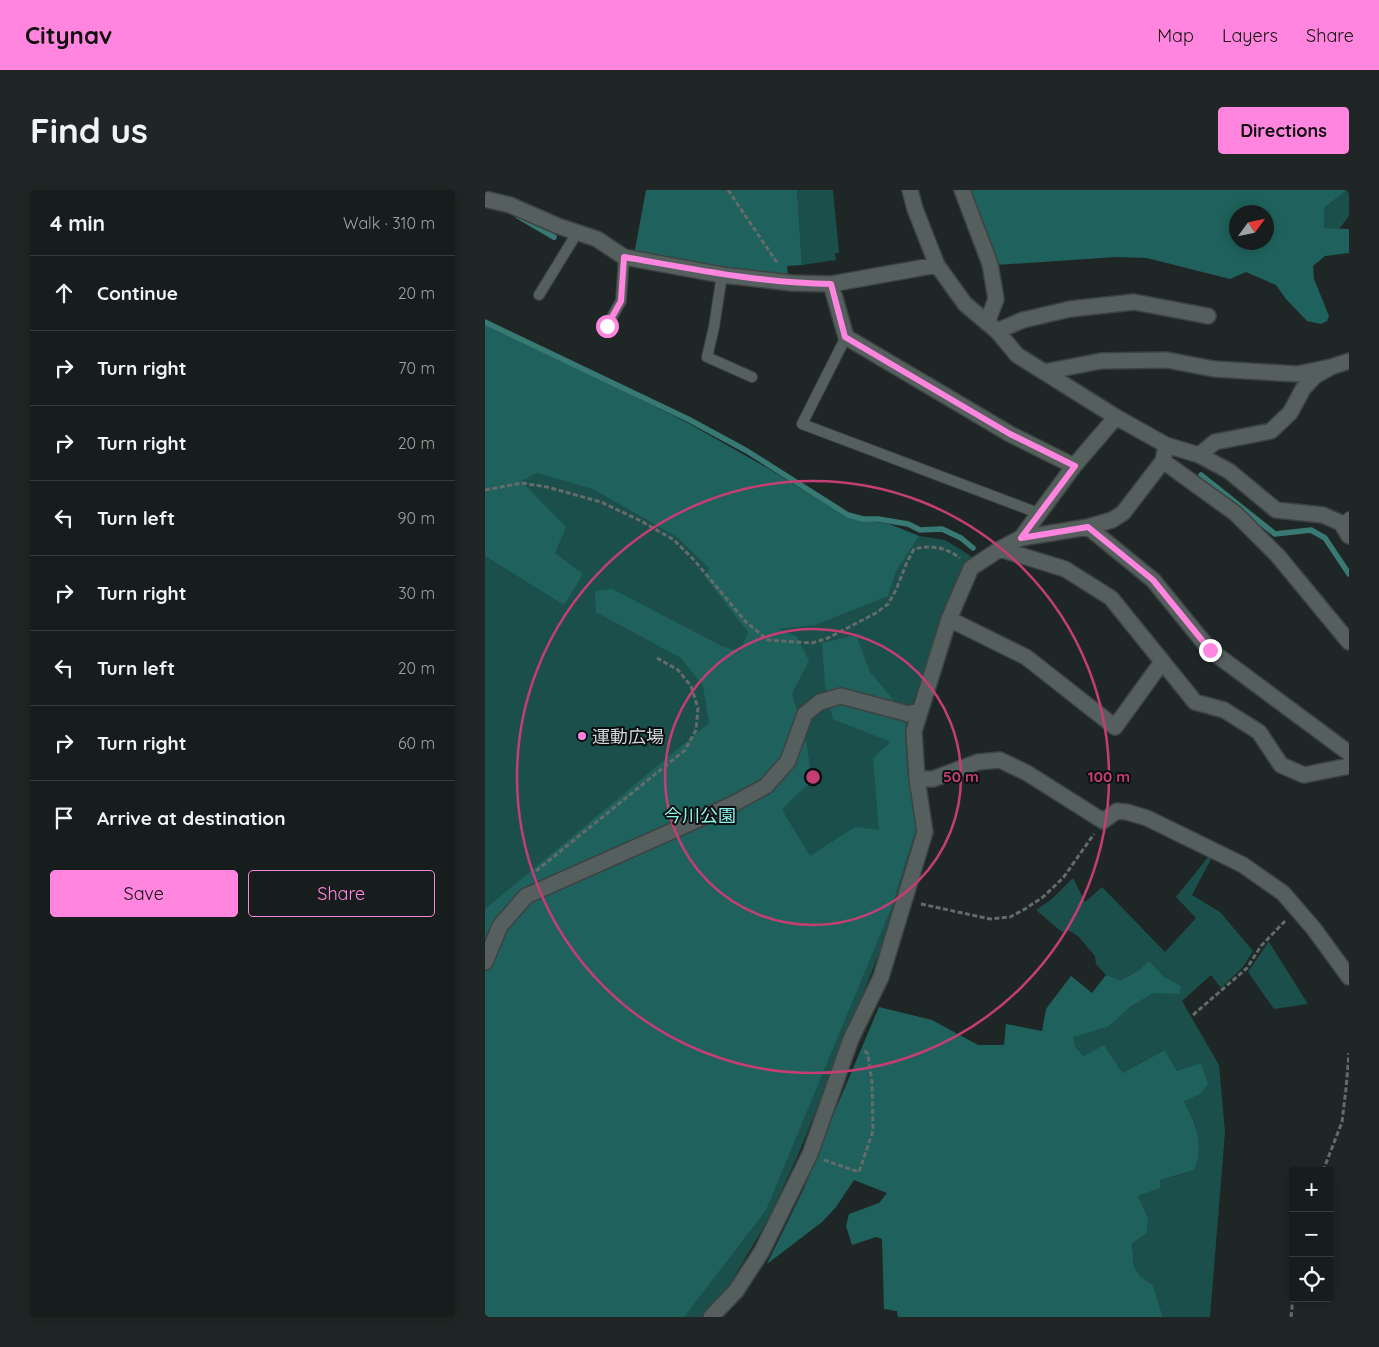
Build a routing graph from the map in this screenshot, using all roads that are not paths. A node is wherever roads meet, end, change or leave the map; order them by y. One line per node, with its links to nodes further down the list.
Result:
1 (910, 190): 6 (street)
2 (962, 190): 12 (street)
3 (485, 199): 4 (street)
4 (577, 233): 5 (street); 9 (lane)
5 (624, 257): 7 (street); 11 (lane)
6 (937, 266): 8 (street); 12 (street)
7 (722, 275): 8 (street); 17 (lane)
8 (831, 284): 13 (street)
9 (539, 295)
10 (1208, 316): 12 (street)
11 (607, 326)
12 (992, 327): 16 (street)
13 (845, 337): 22 (street); 23 (lane)
14 (1349, 361): 15 (street)
15 (1331, 367): 16 (street); 20 (street)
16 (1044, 372): 18 (street)
17 (752, 378)
18 (1116, 416): 19 (street); 22 (street)
19 (1167, 445): 20 (street); 21 (street)
20 (1199, 455): 24 (street)
21 (1163, 461): 25 (street); 30 (street)
22 (1075, 466): 23 (street)
23 (1039, 513): 27 (street)
24 (1345, 520): 26 (street)
25 (1088, 527): 27 (street); 33 (street)
26 (1349, 536)
27 (1021, 538): 28 (street)
28 (1000, 549): 29 (street); 31 (street)
29 (949, 618): 31 (street); 32 (street)
30 (1349, 642)
31 (1162, 662): 34 (street)
32 (920, 710): 35 (street); 36 (street)
33 (1349, 753)
34 (1349, 766)
35 (917, 780): 37 (street); 38 (street)
36 (485, 962)
37 (1349, 977)
38 (711, 1317)

